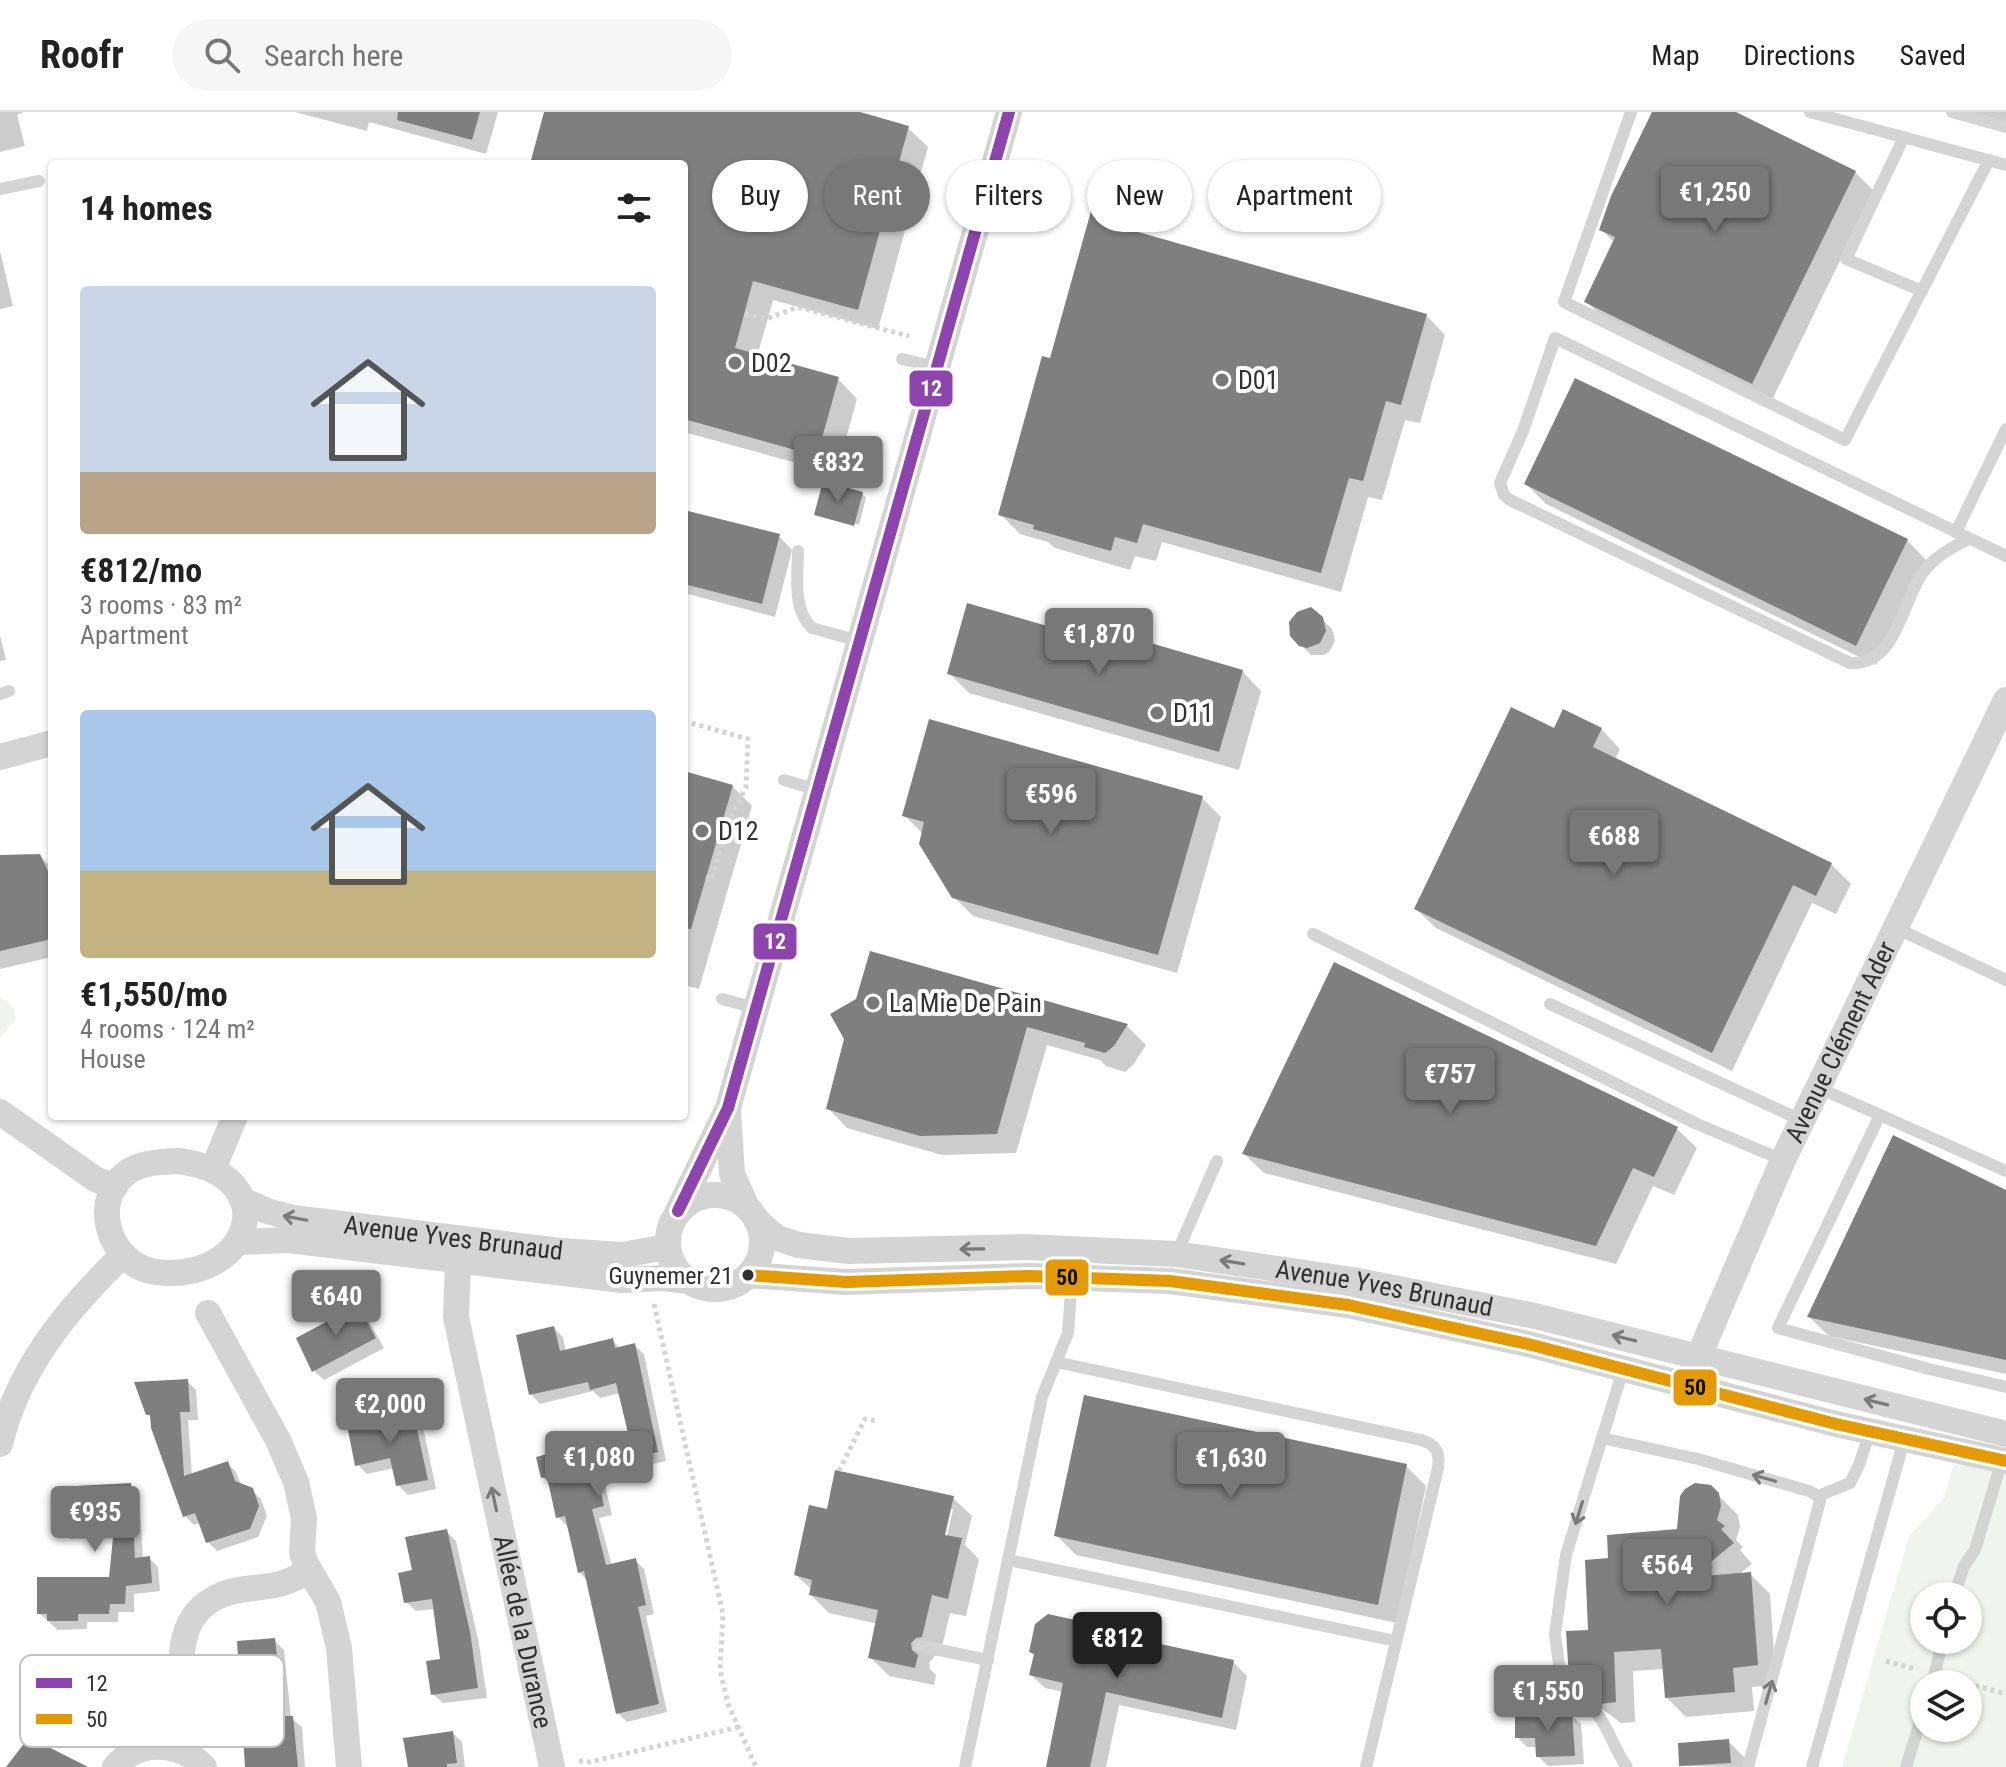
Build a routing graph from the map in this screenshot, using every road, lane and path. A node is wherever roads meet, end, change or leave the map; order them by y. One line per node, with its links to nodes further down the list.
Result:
1 (1009, 112): 13 (street)
2 (1631, 112): 11 (lane)
3 (1810, 112): 6 (lane)
4 (1952, 112): 5 (lane)
5 (2006, 127)
6 (1904, 137): 7 (lane); 11 (lane)
7 (1989, 160): 8 (lane); 11 (lane)
8 (2006, 165)
9 (39, 181): 10 (lane)
10 (0, 189)
11 (1922, 291)
12 (745, 314): 13 (path)
13 (945, 340): 15 (street)
14 (902, 359): 15 (lane)
15 (937, 367): 21 (street)
16 (2006, 429): 17 (lane)
17 (1956, 532): 18 (lane); 18 (lane)
18 (1970, 539): 20 (lane)
19 (798, 551): 21 (lane)
20 (2006, 556)
21 (859, 641): 27 (street)
22 (2006, 700): 29 (street, Avenue Clément Ader)
23 (688, 722): 28 (path)
24 (48, 744): 25 (street)
25 (12, 754)
26 (784, 780): 27 (lane)
27 (818, 790): 34 (street)
28 (706, 877)
29 (1896, 928): 31 (lane); 35 (street, Avenue Clément Ader)
30 (1313, 934): 41 (lane)
31 (2006, 980)
32 (722, 999): 34 (lane)
33 (1550, 1004): 40 (lane)
34 (756, 1008): 36 (street)
35 (1819, 1088): 38 (lane); 40 (street, Avenue Clément Ader)
36 (728, 1108): 47 (street); 48 (street)
37 (0, 1112): 45 (street)
38 (1880, 1115): 44 (lane); 64 (lane)
39 (233, 1120): 43 (street)
40 (1803, 1121): 41 (street, Avenue Clément Ader)
41 (1783, 1160): 60 (street, Avenue Clément Ader)
42 (1217, 1161): 51 (lane)
43 (213, 1169): 45 (street); 46 (street)
44 (2006, 1171)
45 (115, 1187): 52 (street)
46 (242, 1200): 49 (street); 50 (street, Avenue Yves Brunaud, one-way to 46)
47 (678, 1211): 48 (street); 50 (street)
48 (751, 1212): 51 (street, Avenue Yves Brunaud, one-way to 48); 54 (street)
49 (239, 1242): 52 (street); 53 (street, Avenue Yves Brunaud)
50 (667, 1247): 56 (street)
51 (1176, 1254): 57 (lane); 60 (street, Avenue Yves Brunaud, one-way to 51)
52 (123, 1255): 70 (street)
53 (458, 1261): 56 (street, Avenue Yves Brunaud); 86 (street, Allée de la Durance, one-way to 53)
54 (748, 1275): 55 (street, Avenue Yves Brunaud); 56 (street)
55 (1072, 1277): 57 (street, Avenue Yves Brunaud); 61 (lane)
56 (689, 1281)
57 (1170, 1281): 62 (street, Avenue Yves Brunaud)
58 (653, 1299): 81 (path)
59 (208, 1313): 75 (street)
60 (1697, 1357): 63 (street, Avenue Clément Ader); 65 (street, Avenue Yves Brunaud, one-way to 60)
61 (1056, 1362): 74 (lane); 77 (lane)
62 (1623, 1370): 63 (street, Avenue Yves Brunaud); 68 (lane)
63 (1686, 1386): 67 (street, Avenue Yves Brunaud)
64 (2006, 1387)
65 (1912, 1411): 69 (lane); 71 (street, Avenue Yves Brunaud)
66 (877, 1421): 72 (path)
67 (1870, 1431): 69 (street, Avenue Yves Brunaud); 73 (lane)
68 (1602, 1438): 73 (lane, one-way to 68); 93 (lane, one-way to 93)
69 (1904, 1439): 71 (street, Avenue Yves Brunaud); 95 (lane)
70 (0, 1444)
71 (2005, 1452): 76 (lane)
72 (839, 1471)
73 (1818, 1496): 94 (lane, one-way to 73)
74 (1008, 1560): 77 (lane); 80 (lane)
75 (309, 1572): 79 (street); 89 (street)
76 (1959, 1582)
77 (1396, 1641): 92 (lane)
78 (920, 1646): 80 (lane)
79 (182, 1655)
80 (988, 1660): 91 (lane)
81 (739, 1727): 86 (path); 90 (path)
82 (1914, 1742): 96 (lane)
83 (150, 1747): 87 (street)
84 (168, 1747): 85 (street)
85 (178, 1749): 88 (street)
86 (551, 1763)
87 (115, 1767)
88 (204, 1767)
89 (349, 1767)
90 (756, 1767)
91 (965, 1767)
92 (1366, 1767)
93 (1627, 1767)
94 (1748, 1767)
95 (1812, 1767)
96 (1906, 1767)

